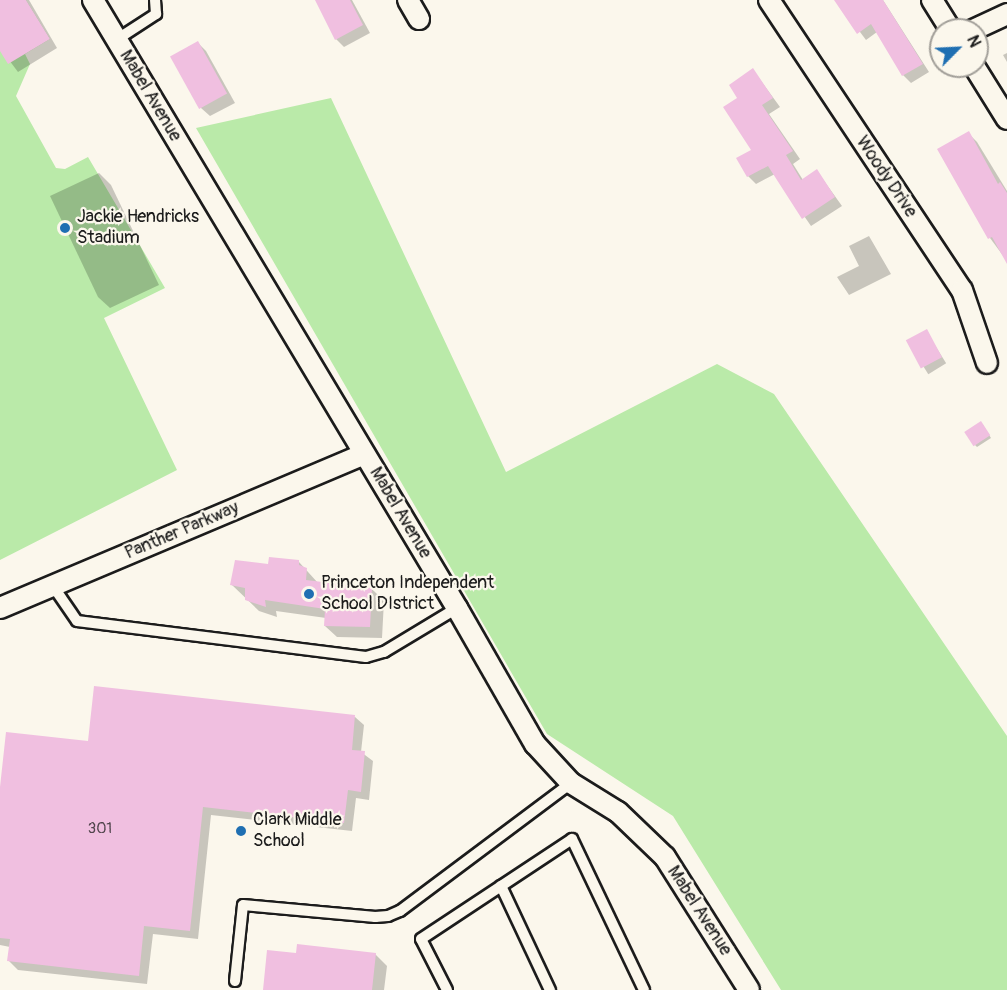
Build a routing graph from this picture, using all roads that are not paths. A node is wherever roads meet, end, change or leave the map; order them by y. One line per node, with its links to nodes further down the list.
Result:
1 (93, 0): 10 (street, Mabel Avenue)
2 (155, 0): 10 (lane)
3 (408, 0): 8 (street)
4 (769, 0): 13 (street, Woody Drive)
5 (932, 0): 7 (street)
6 (1007, 14): 9 (street)
7 (943, 18)
8 (419, 20)
9 (989, 22)
10 (116, 40): 14 (street, Mabel Avenue)
11 (981, 78): 12 (street)
12 (1007, 119)
13 (987, 363)
14 (364, 454): 15 (street, Panther Parkway); 17 (street, Mabel Avenue)
15 (53, 586): 16 (street, Panther Parkway); 17 (lane)
16 (0, 608)
17 (457, 608): 18 (street, Mabel Avenue)
18 (571, 783): 20 (lane); 24 (street, Mabel Avenue)
19 (501, 886): 21 (lane); 22 (lane); 23 (lane)
20 (235, 981)
21 (447, 990)
22 (550, 990)
23 (644, 990)
24 (749, 990)

